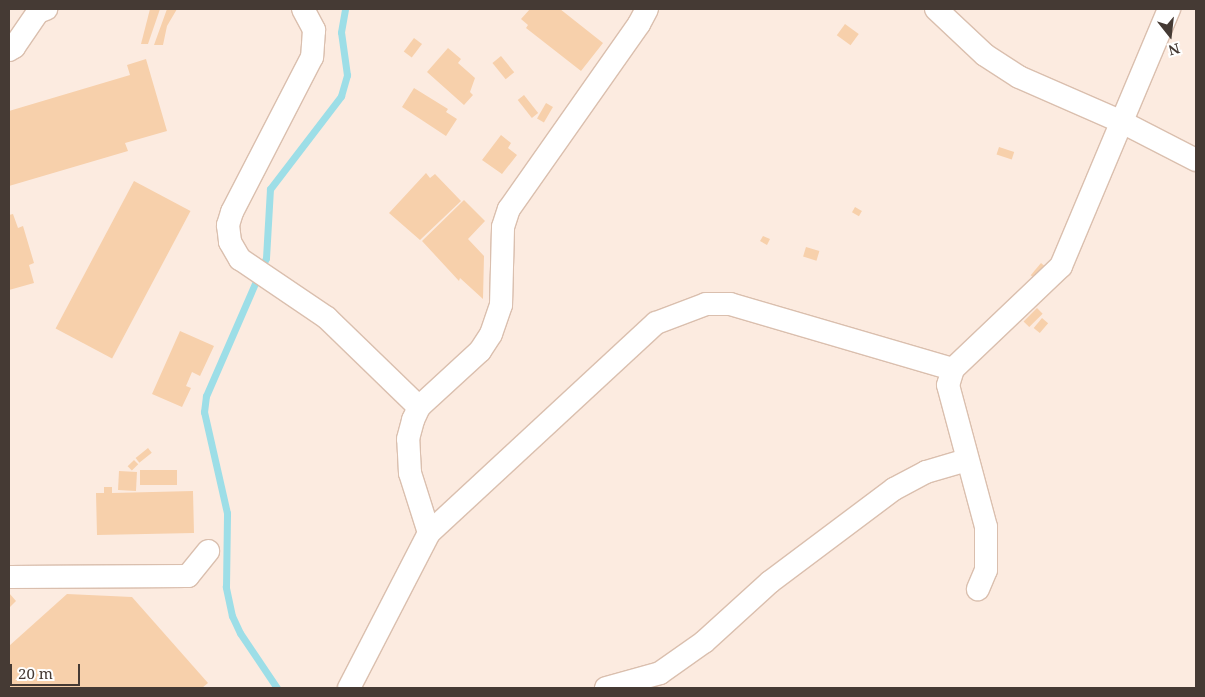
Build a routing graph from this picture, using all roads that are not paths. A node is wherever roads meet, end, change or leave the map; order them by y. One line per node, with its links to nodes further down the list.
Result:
1 (46, 9): 6 (street)
2 (303, 9): 10 (street)
3 (646, 9): 10 (street)
4 (936, 9): 7 (street)
5 (1169, 9): 7 (street)
6 (9, 50)
7 (1122, 122): 8 (street); 9 (street)
8 (1196, 160)
9 (953, 369): 11 (street); 12 (street)
10 (419, 406): 12 (street)
11 (967, 460): 15 (street); 17 (street)
12 (429, 532): 16 (street)
13 (208, 551): 14 (street)
14 (9, 577)
15 (978, 589)
16 (349, 688)
17 (606, 688)

